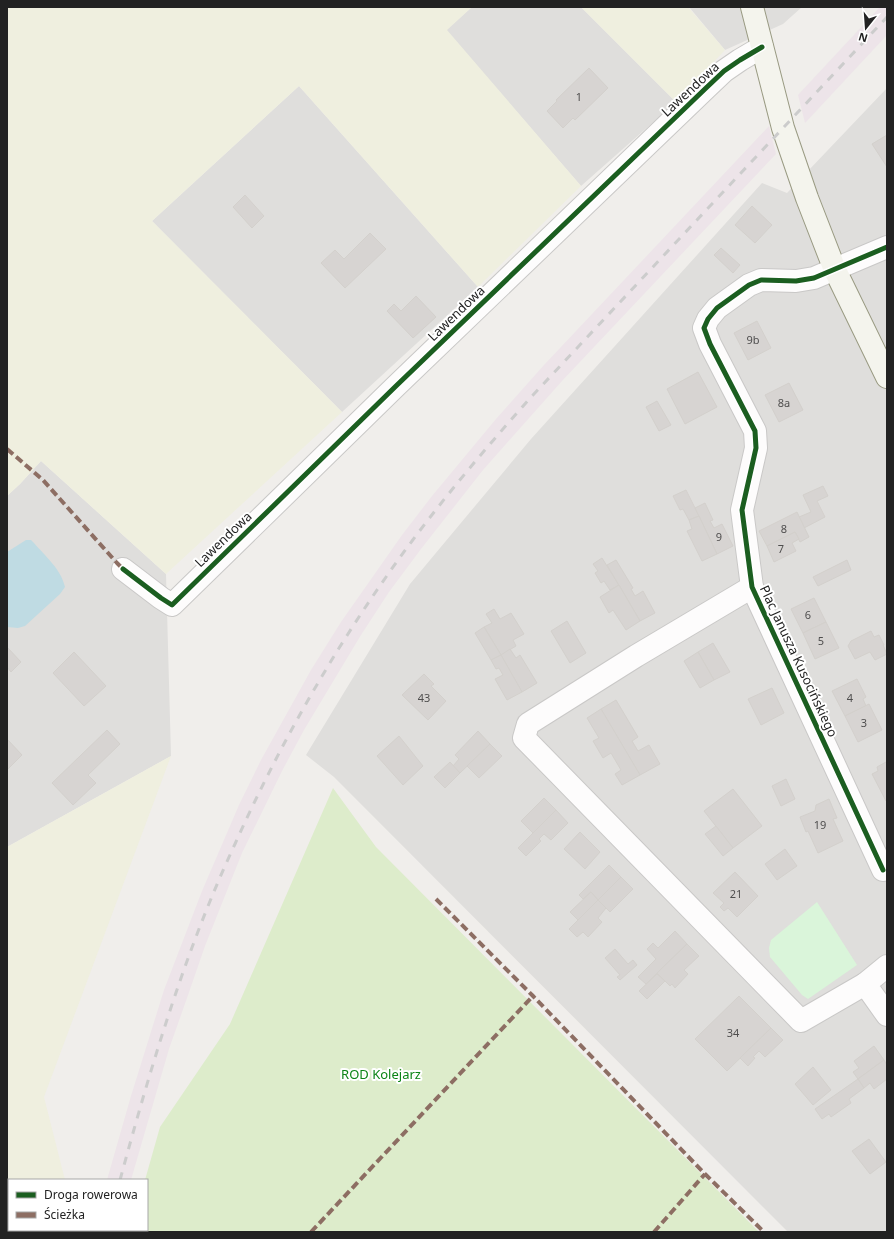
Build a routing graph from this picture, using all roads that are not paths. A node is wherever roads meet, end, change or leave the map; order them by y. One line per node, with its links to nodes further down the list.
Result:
1 (752, 7): 2 (main road)
2 (762, 47): 4 (main road); 6 (street, Lawendowa)
3 (887, 247): 4 (street)
4 (835, 270): 5 (main road); 7 (street, Plac Janusza Kusocińskiego)
5 (887, 377)
6 (124, 569)
7 (752, 587): 8 (street, Plac Janusza Kusocińskiego); 10 (street, Plac Janusza Kusocińskiego)
8 (886, 872)
9 (887, 966): 10 (street)
10 (865, 984): 11 (street)
11 (887, 1015)

